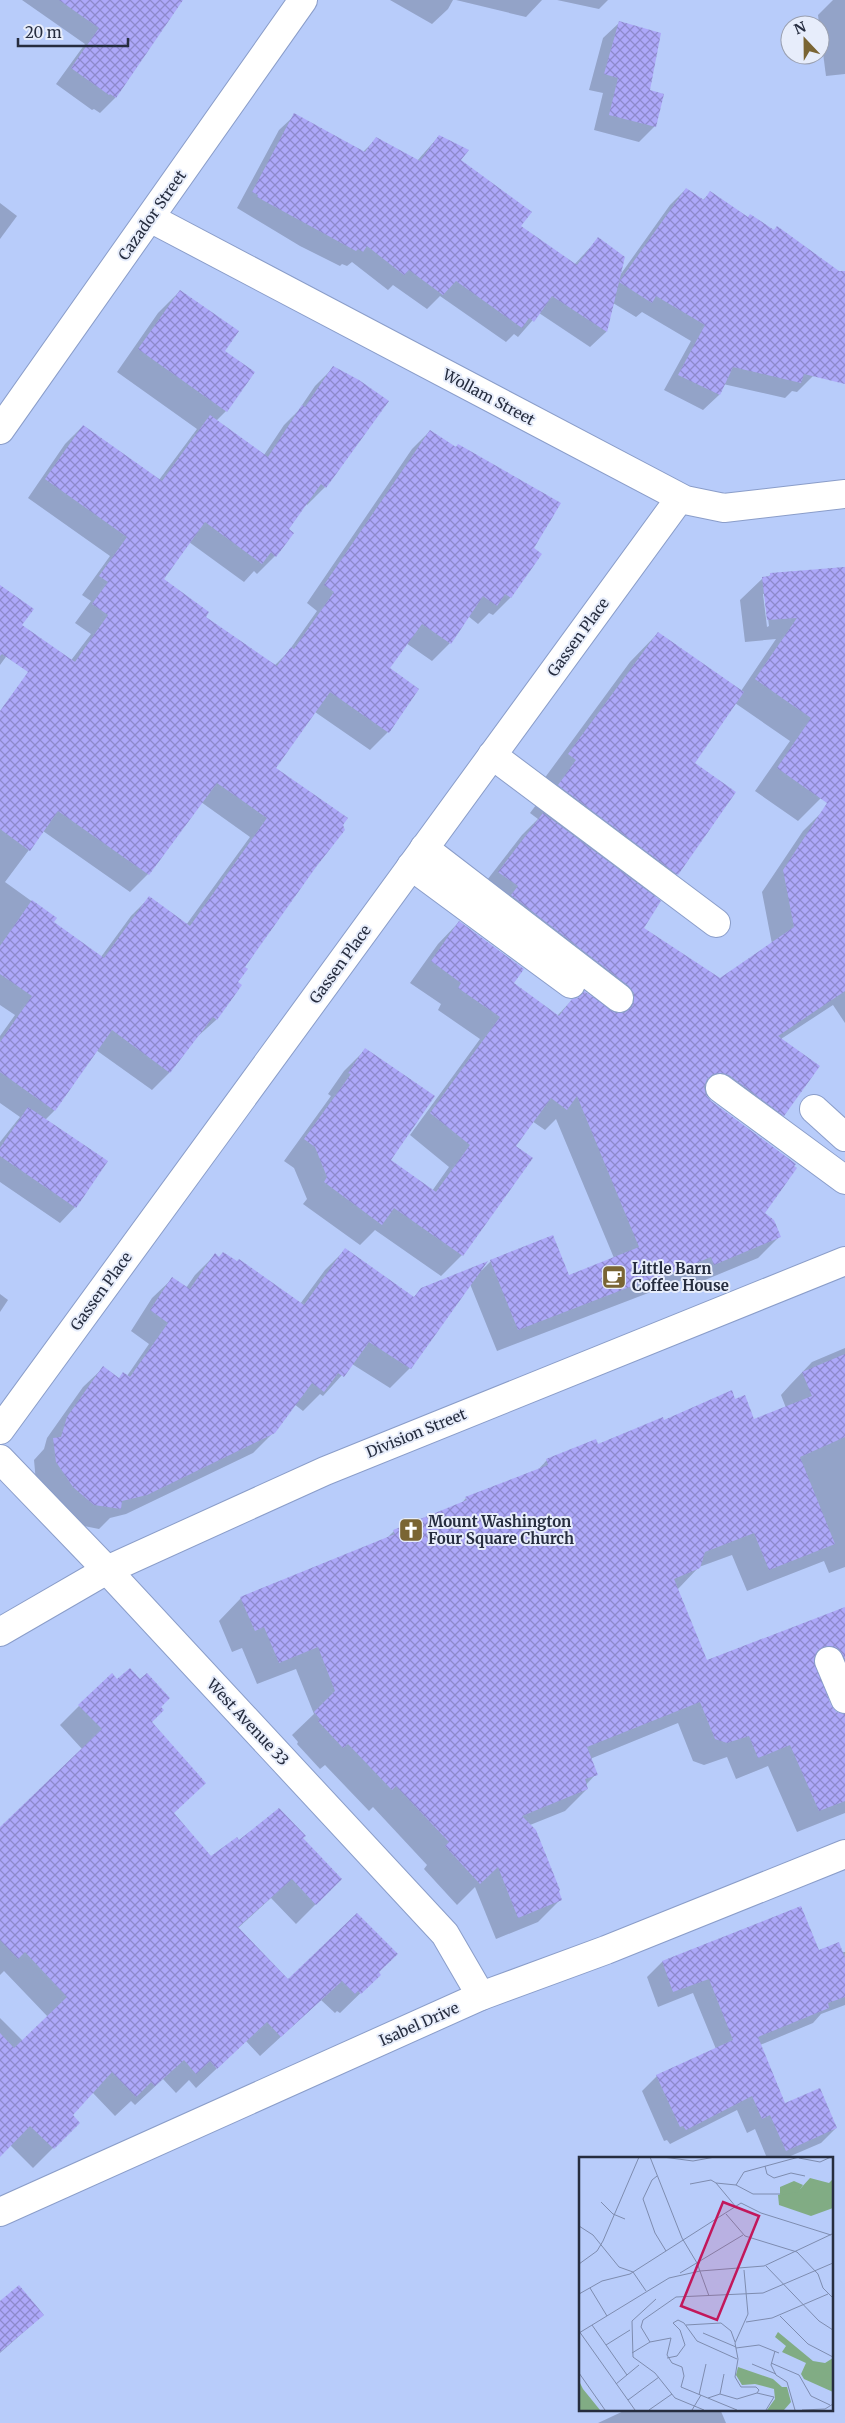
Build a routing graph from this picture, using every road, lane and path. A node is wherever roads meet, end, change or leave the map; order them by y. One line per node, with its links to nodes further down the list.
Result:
1 (303, 0): 2 (street, Cazador Street)
2 (150, 218): 3 (street, Cazador Street); 5 (street, Wollam Street)
3 (0, 430)
4 (845, 494): 5 (street, Wollam Street)
5 (680, 498): 6 (street, Gassen Place)
6 (492, 755): 7 (street, Gassen Place); 8 (street)
7 (418, 857): 9 (street); 15 (street, Gassen Place)
8 (716, 923)
9 (606, 1000)
10 (720, 1088): 13 (street)
11 (814, 1109): 12 (street)
12 (845, 1138)
13 (845, 1180)
14 (845, 1261): 17 (street, Division Street)
15 (0, 1430)
16 (0, 1458): 17 (street, West Avenue 33)
17 (107, 1570): 18 (street, Division Street); 22 (street, West Avenue 33)
18 (0, 1632)
19 (829, 1661): 20 (street)
20 (845, 1699)
21 (845, 1854): 22 (street, Isabel Drive)
22 (481, 1996): 23 (street, Isabel Drive)
23 (0, 2212)

